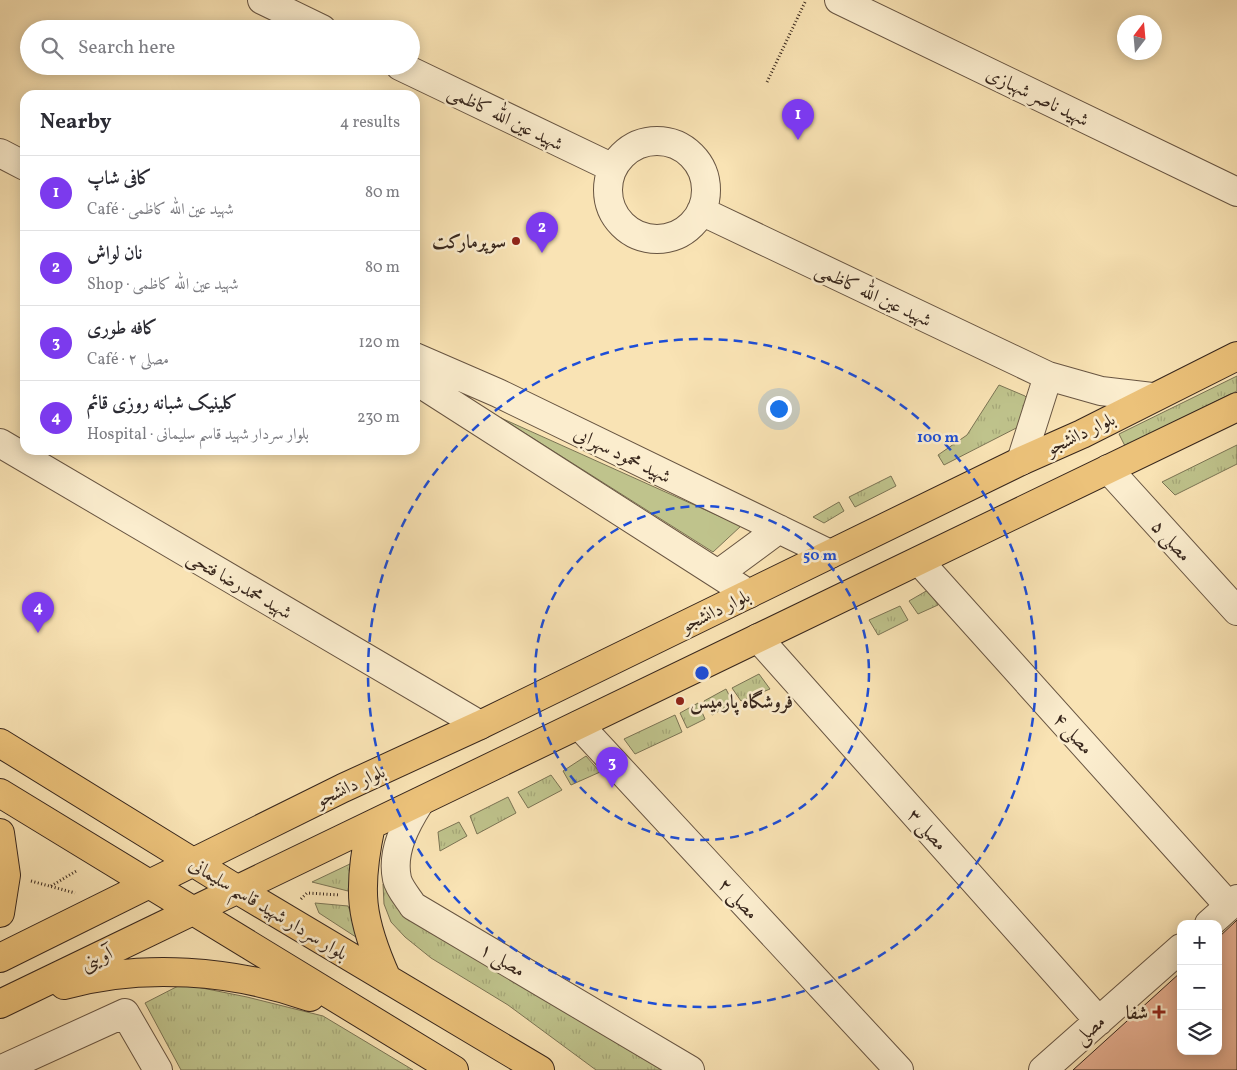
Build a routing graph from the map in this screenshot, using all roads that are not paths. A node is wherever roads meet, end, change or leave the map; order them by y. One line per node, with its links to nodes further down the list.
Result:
1 (262, 0): 3 (street)
2 (839, 0): 8 (street, شهید ناصر شهبازی)
3 (303, 20)
4 (419, 75): 7 (street, شهید عین الله کاظمی)
5 (0, 153): 6 (street)
6 (20, 163)
7 (613, 168): 9 (street); 9 (street)
8 (1237, 192)
9 (701, 211): 12 (street, شهید عین الله کاظمی)
10 (1237, 356): 15 (main road, بلوار دانشجو)
11 (420, 359): 14 (street, شهید محمود سهرابی)
12 (1048, 376): 15 (street, شهید عین الله کاظمی); 22 (street)
13 (420, 383): 17 (street)
14 (498, 393): 17 (street); 24 (street, شهید محمود سهرابی)
15 (1152, 397): 18 (main road, بلوار دانشجو)
16 (1237, 407): 23 (main road)
17 (480, 423): 27 (street)
18 (1082, 434): 22 (main road, بلوار دانشجو); 23 (main road)
19 (0, 443): 21 (street, شهید محمدرضا فتحی)
20 (20, 455): 31 (street, شهید محمدرضا فتحی)
21 (20, 455)
22 (1021, 461): 25 (main road, بلوار دانشجو)
23 (1108, 469): 26 (main road); 29 (street, مصلی ۵)
24 (778, 529): 25 (street, شهید محمود سهرابی); 27 (street)
25 (830, 554): 28 (main road, بلوار دانشجو)
26 (918, 561): 30 (main road); 41 (street, مصلی ۴)
27 (718, 574): 28 (street)
28 (749, 594): 31 (main road, بلوار دانشجو)
29 (1237, 611)
30 (758, 638): 32 (main road); 50 (street, مصلی ۳)
31 (480, 725): 38 (main road, بلوار دانشجو)
32 (579, 725): 35 (main road); 56 (street, مصلی ۲)
33 (0, 743): 38 (main road, بلوار سردار شهید قاسم سلیمانی)
34 (0, 793): 39 (main road)
35 (420, 802): 36 (main road); 55 (street, مصلی ۱)
36 (371, 825): 40 (main road); 47 (main road)
37 (0, 833): 43 (main road)
38 (192, 862): 39 (main road, بلوار دانشجو); 40 (main road, بلوار سردار شهید قاسم سلیمانی)
39 (147, 884): 42 (main road); 46 (main road)
40 (238, 890): 42 (main road, آوینی); 47 (main road, بلوار سردار شهید قاسم سلیمانی)
41 (1233, 903): 44 (street)
42 (192, 911): 48 (main road, آوینی); 49 (main road)
43 (0, 913)
44 (1214, 920)
45 (1177, 952): 50 (street, مصلی)
46 (0, 958)
47 (387, 979): 54 (main road, بلوار سردار شهید قاسم سلیمانی)
48 (1, 1003): 49 (main road)
49 (361, 1014): 53 (main road)
50 (1099, 1021): 57 (street, مصلی)
51 (0, 1070): 52 (street)
52 (158, 1070)
53 (454, 1070)
54 (540, 1070)
55 (690, 1070)
56 (899, 1070)
57 (1043, 1070)

